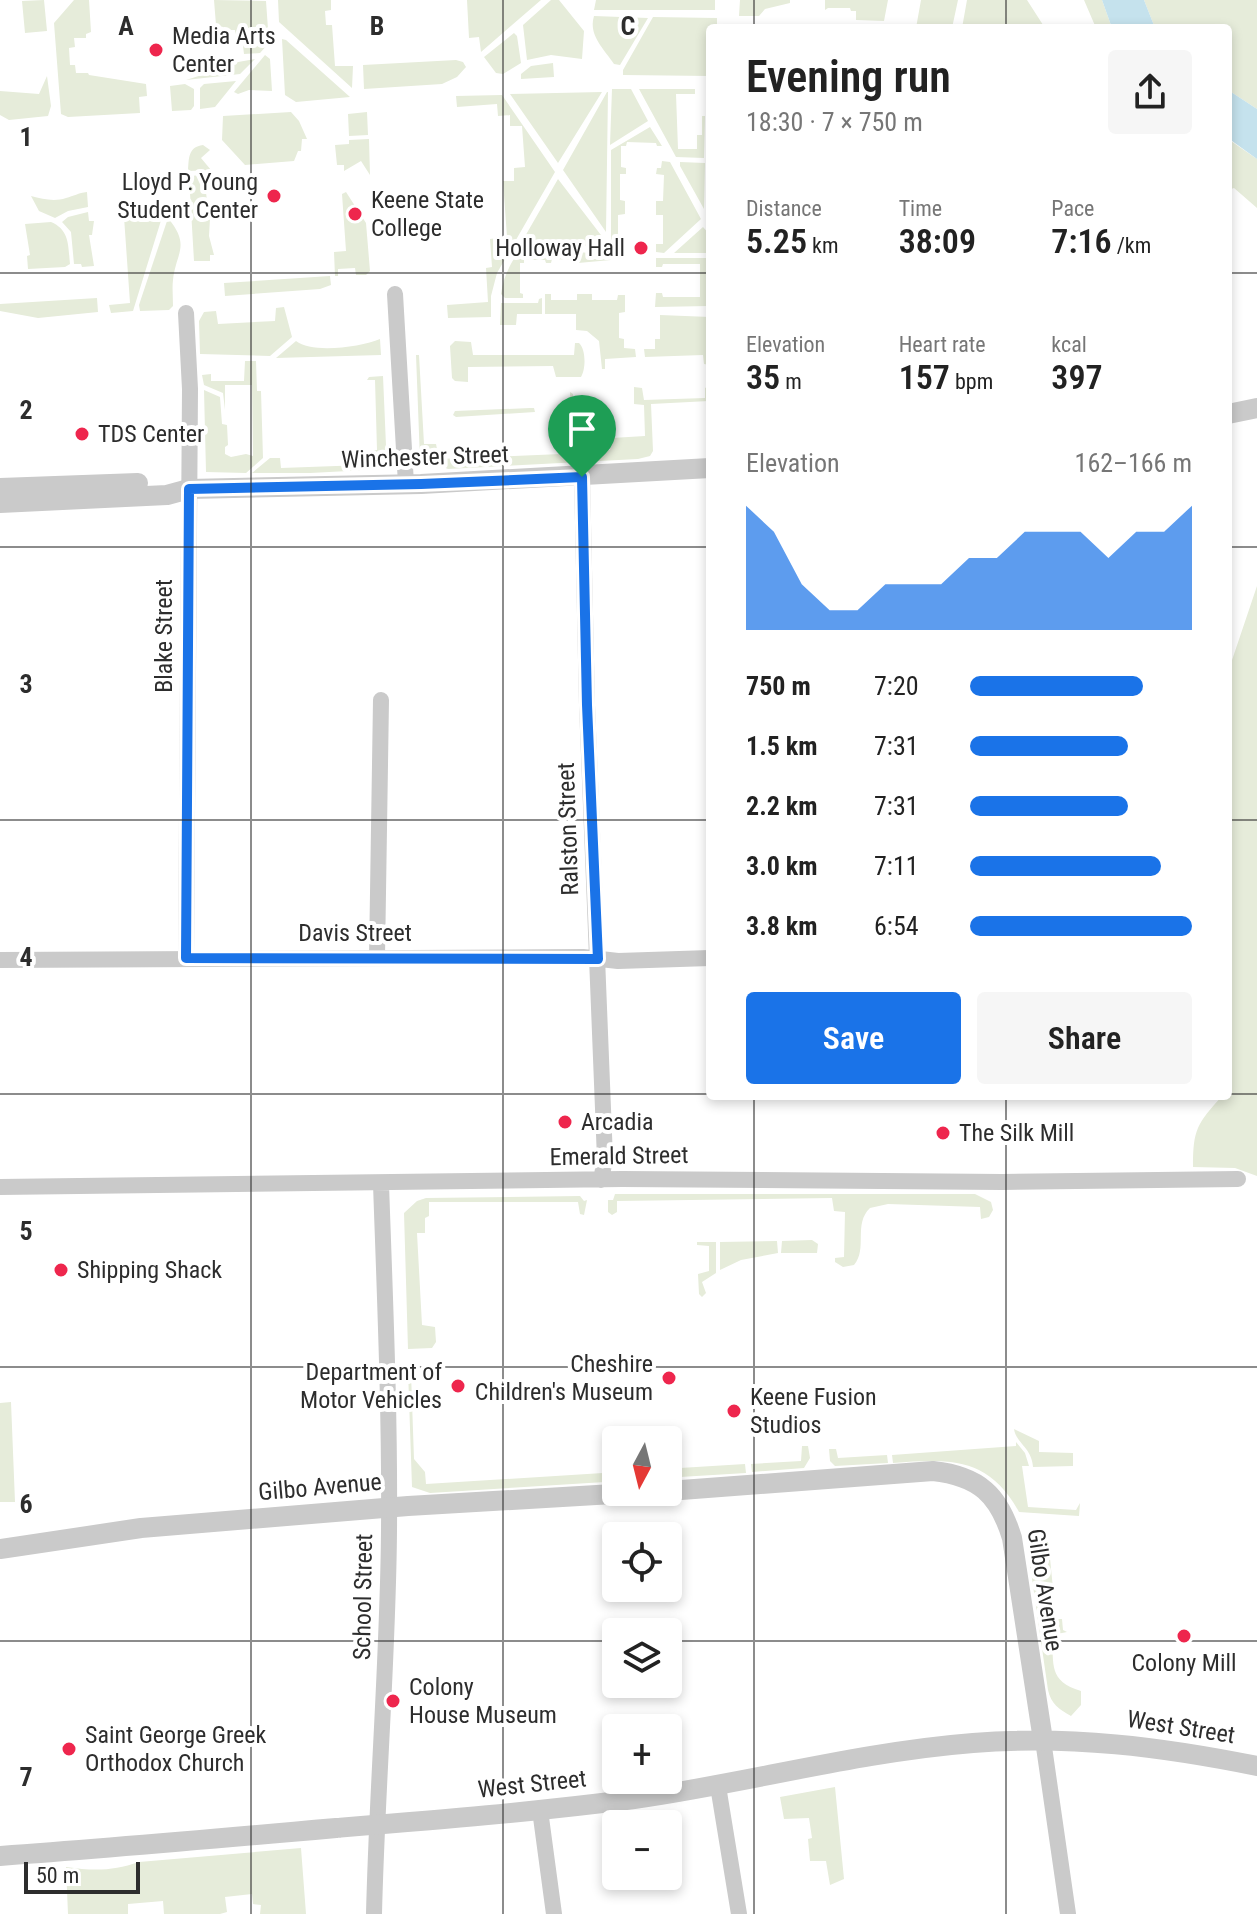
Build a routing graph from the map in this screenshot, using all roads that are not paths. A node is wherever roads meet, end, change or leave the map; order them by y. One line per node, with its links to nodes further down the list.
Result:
1 (395, 294): 7 (street)
2 (186, 313): 9 (street, Blake Street)
3 (1257, 408): 4 (street)
4 (1232, 413)
5 (706, 468): 6 (street, Winchester Street)
6 (582, 477): 7 (street, Winchester Street); 15 (street, Ralston Street)
7 (406, 484): 9 (street, Winchester Street)
8 (0, 488): 9 (street, Winchester Street)
9 (189, 489): 10 (street, Winchester Street); 13 (street, Blake Street)
10 (0, 503)
11 (381, 700): 12 (street)
12 (377, 957): 13 (street, Davis Street); 15 (street, Davis Street)
13 (186, 958): 16 (street, Davis Street)
14 (706, 958): 15 (street, Davis Street)
15 (598, 959): 18 (street, Ralston Street)
16 (0, 960)
17 (1238, 1179): 18 (street, Emerald Street)
18 (601, 1180): 19 (street, Emerald Street)
19 (381, 1184): 20 (street, Emerald Street); 23 (street, School Street)
20 (0, 1187)
21 (682, 1490): 25 (street, Gilbo Avenue)
22 (602, 1495): 23 (street, Gilbo Avenue)
23 (389, 1507): 24 (street, Gilbo Avenue); 29 (street, School Street)
24 (0, 1549)
25 (1043, 1740): 26 (street, West Street); 27 (street, West Street); 34 (street)
26 (1257, 1766)
27 (718, 1786): 28 (street, West Street); 33 (street)
28 (540, 1810): 29 (street, West Street); 32 (street)
29 (377, 1825): 30 (street, West Street); 31 (street, School Street)
30 (0, 1856)
31 (374, 1914)
32 (554, 1914)
33 (739, 1914)
34 (1068, 1914)

